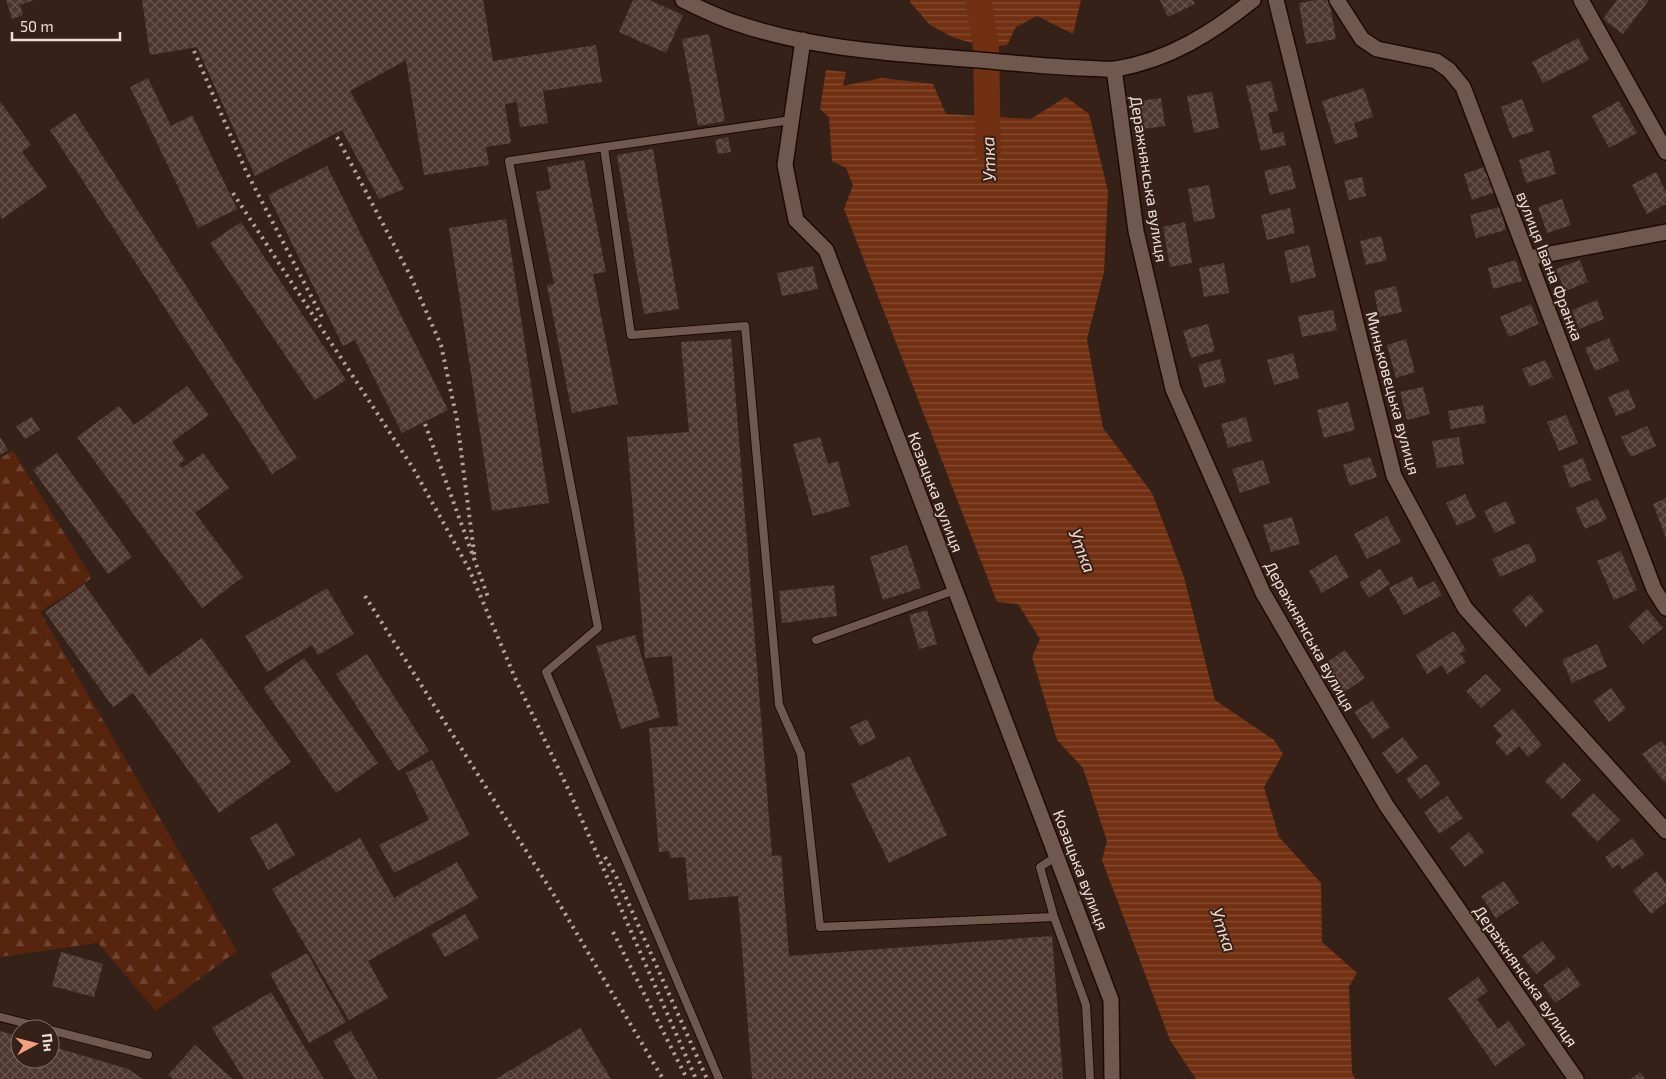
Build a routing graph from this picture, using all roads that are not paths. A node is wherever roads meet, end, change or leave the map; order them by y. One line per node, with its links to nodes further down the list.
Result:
1 (683, 0): 6 (street)
2 (1253, 0): 7 (street)
3 (1276, 0): 16 (street, Миньковецька вулиця)
4 (1337, 0): 12 (street, вулиця Івана Франка)
5 (1580, 0): 10 (street)
6 (803, 40): 7 (street); 8 (street, Козацька вулиця)
7 (1114, 69): 24 (street, Деражнянська вулиця)
8 (791, 120): 9 (lane); 13 (street, Козацька вулиця)
9 (604, 147): 18 (lane); 21 (lane)
10 (1666, 152)
11 (1666, 232): 12 (street)
12 (1528, 258): 14 (street, вулиця Івана Франка)
13 (955, 590): 15 (lane); 17 (street, Козацька вулиця)
14 (1666, 608)
15 (816, 640)
16 (1666, 831)
17 (1057, 856): 18 (lane); 23 (street, Козацька вулиця)
18 (1054, 917): 22 (lane)
19 (60, 1032): 20 (lane)
20 (148, 1055)
21 (719, 1079)
22 (1090, 1079)
23 (1112, 1079)
24 (1576, 1079)

